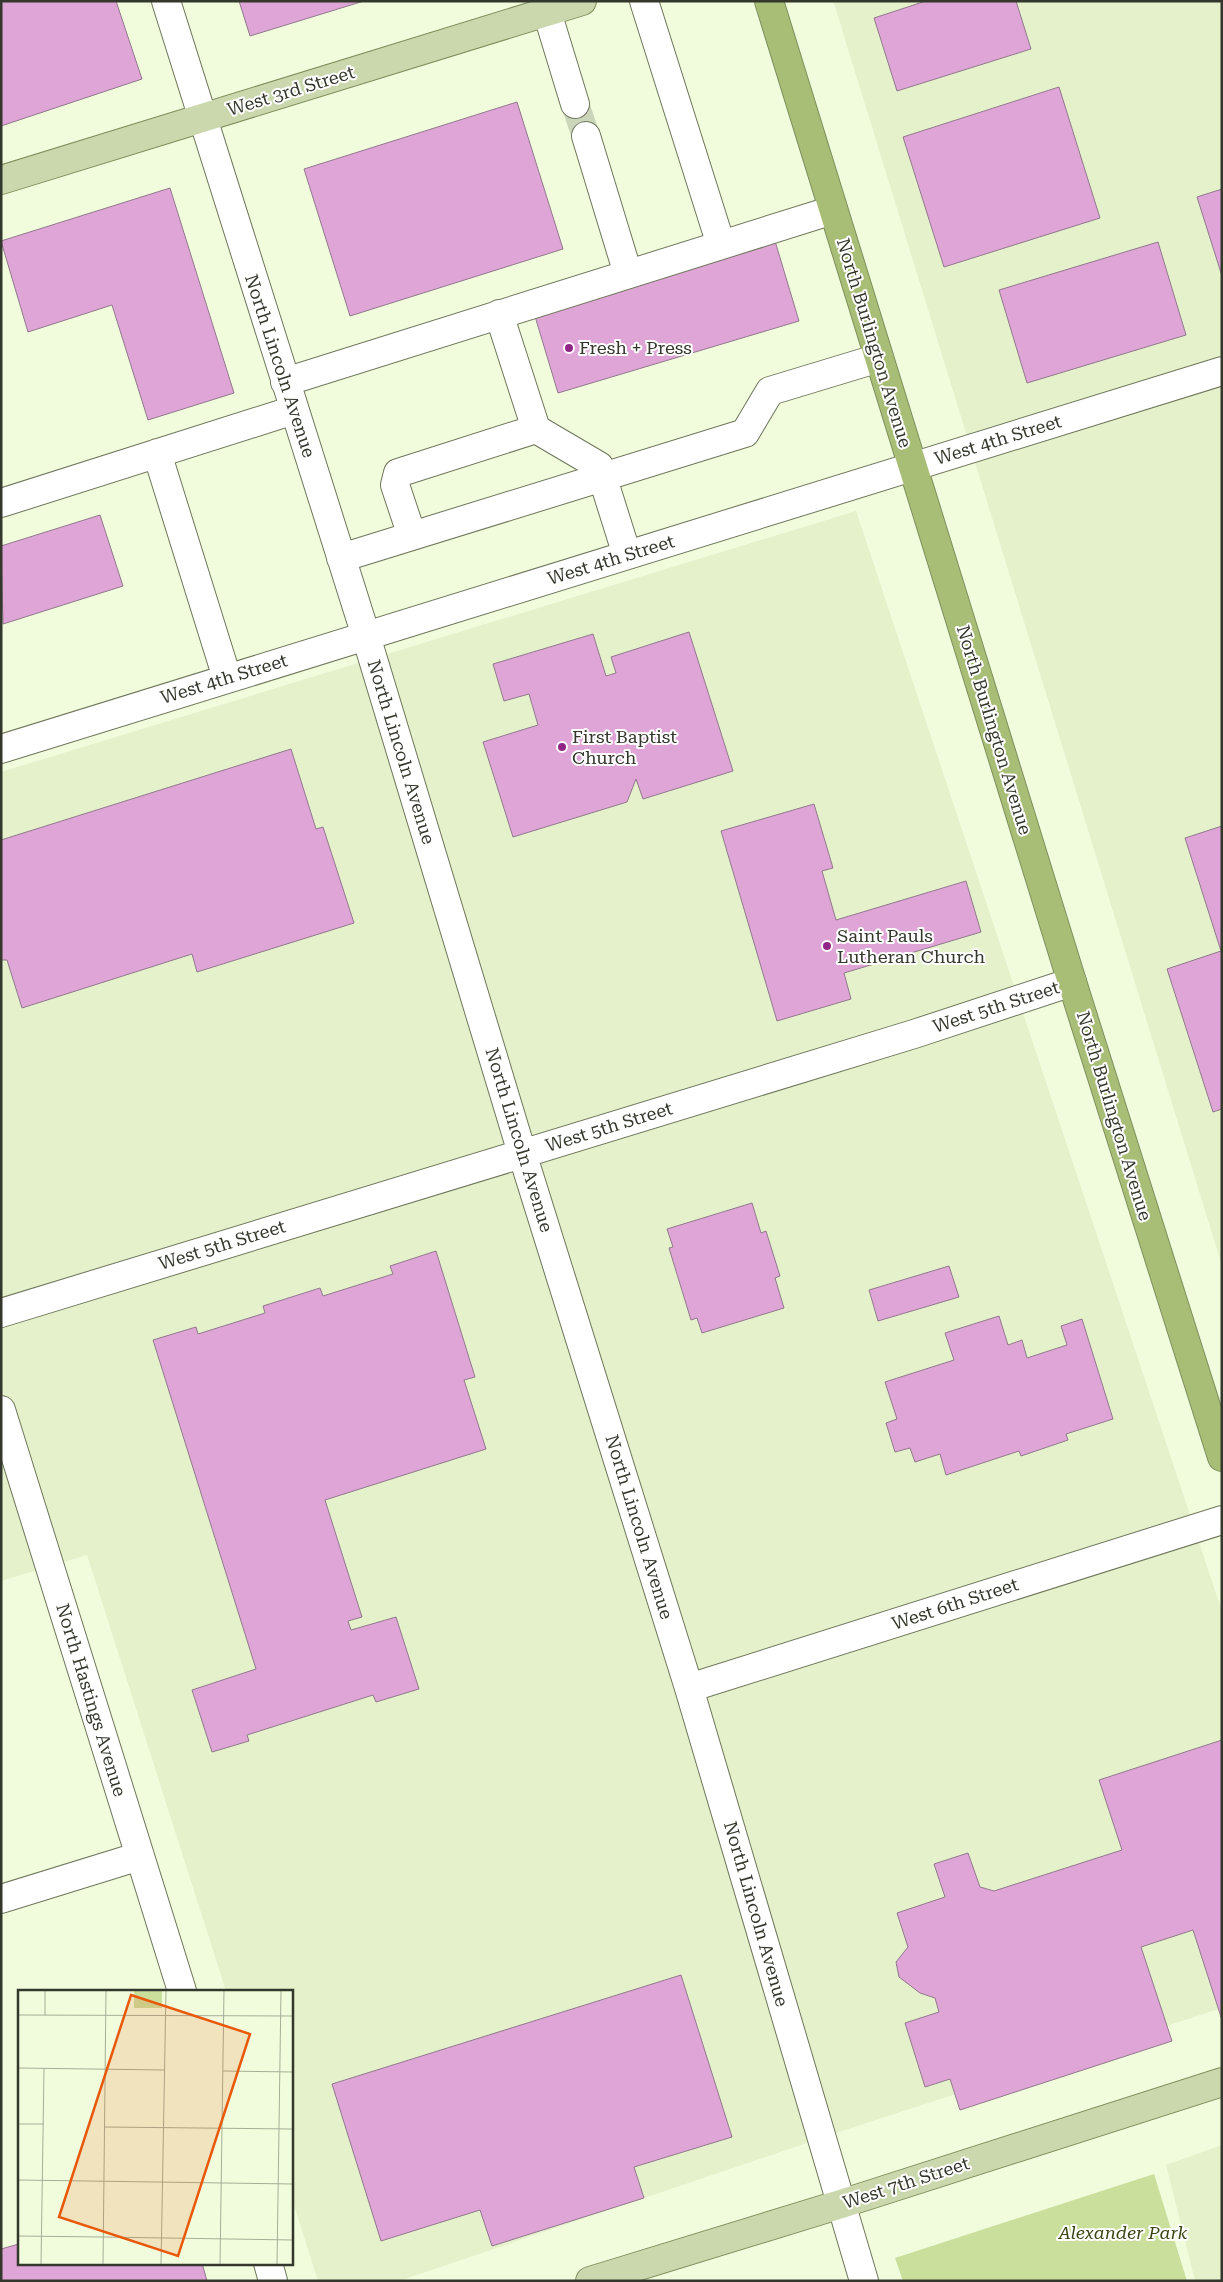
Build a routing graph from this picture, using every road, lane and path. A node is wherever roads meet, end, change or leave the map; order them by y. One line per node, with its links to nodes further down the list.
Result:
1 (166, 1): 7 (street, North Lincoln Avenue)
2 (582, 1): 5 (main road, West 3rd Street)
3 (644, 1): 11 (street)
4 (769, 1): 10 (highway, North Burlington Avenue)
5 (547, 12): 6 (street); 7 (main road, West 3rd Street)
6 (575, 104)
7 (202, 118): 9 (main road, West 3rd Street); 16 (street, North Lincoln Avenue)
8 (586, 136): 12 (street)
9 (1, 180)
10 (833, 210): 11 (street); 14 (highway, North Burlington Avenue)
11 (721, 245): 12 (street)
12 (628, 274): 13 (street)
13 (499, 314): 16 (street); 18 (street)
14 (879, 358): 20 (highway, North Burlington Avenue); 21 (street)
15 (1222, 371): 20 (street, West 4th Street)
16 (285, 382): 17 (street, North Lincoln Avenue)
17 (294, 410): 19 (street); 25 (street, North Lincoln Avenue)
18 (536, 429): 21 (street); 23 (street)
19 (157, 453): 22 (street); 27 (street)
20 (912, 467): 24 (street, West 4th Street); 29 (highway, North Burlington Avenue)
21 (603, 478): 23 (street); 24 (street)
22 (1, 503)
23 (412, 536): 25 (street)
24 (627, 555): 26 (street, West 4th Street)
25 (341, 558): 26 (street, North Lincoln Avenue)
26 (366, 636): 27 (street, West 4th Street); 30 (street, North Lincoln Avenue)
27 (227, 678): 28 (street, West 4th Street)
28 (1, 749)
29 (1072, 982): 30 (street, West 5th Street); 33 (highway, North Burlington Avenue)
30 (522, 1153): 31 (street, West 5th Street); 35 (street, North Lincoln Avenue)
31 (1, 1313)
32 (1, 1410): 36 (street, North Hastings Avenue)
33 (1222, 1457)
34 (1222, 1520): 35 (street, West 6th Street)
35 (689, 1688): 40 (street, North Lincoln Avenue)
36 (140, 1856): 37 (street); 38 (street, North Hastings Avenue)
37 (1, 1899)
38 (182, 1990)
39 (1222, 2082): 40 (main road, West 7th Street)
40 (841, 2204): 43 (main road, West 7th Street); 44 (street, North Lincoln Avenue)
41 (268, 2264): 42 (street)
42 (274, 2281)
43 (590, 2281)
44 (864, 2281)

